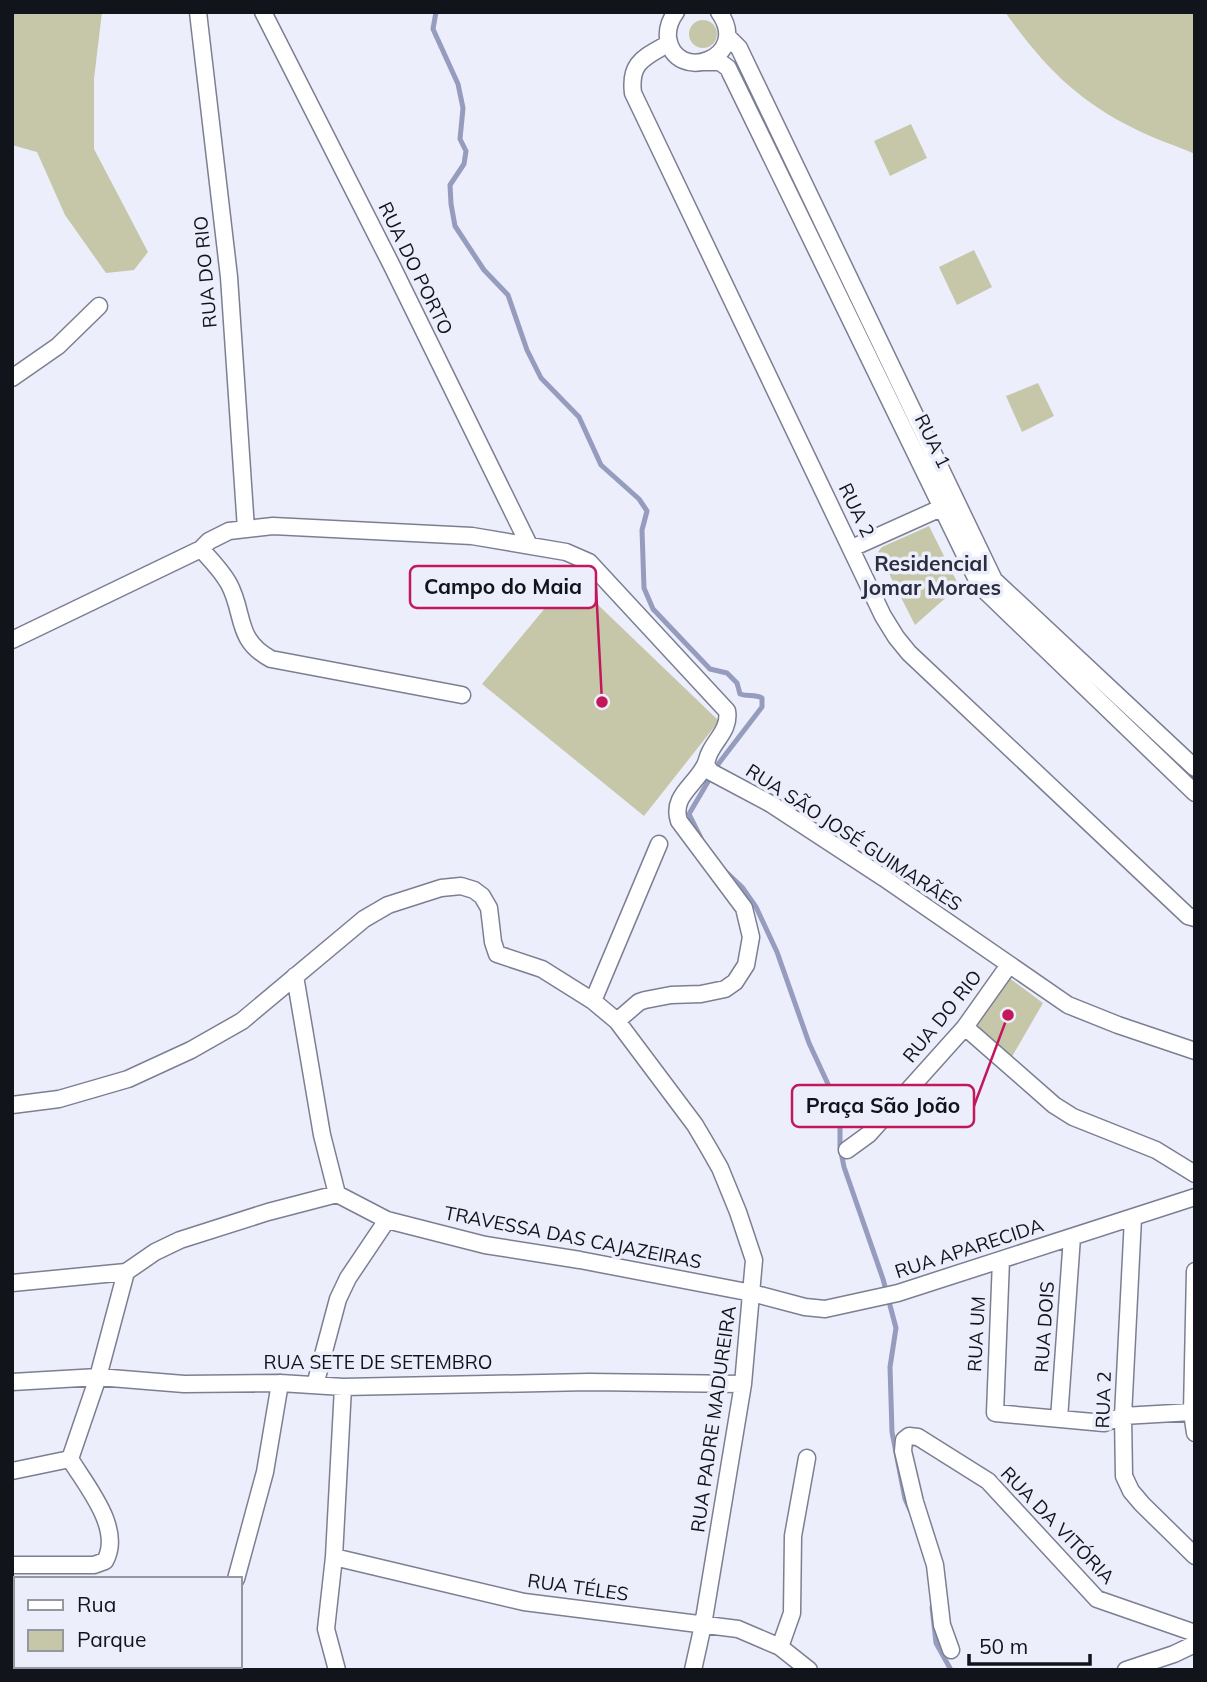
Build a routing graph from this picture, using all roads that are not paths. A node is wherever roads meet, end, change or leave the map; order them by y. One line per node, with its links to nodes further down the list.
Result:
1 (198, 12): 11 (street, RUA DO RIO)
2 (263, 12): 12 (street, RUA DO PORTO)
3 (676, 12): 6 (street)
4 (719, 12): 5 (street, RUA 1)
5 (727, 36): 7 (street); 10 (street, RUA 1)
6 (669, 43): 7 (street, RUA 1); 13 (street, RUA 2)
7 (705, 62): 10 (street, RUA 1)
8 (99, 306): 9 (street)
9 (12, 378)
10 (948, 504): 13 (street); 17 (street, RUA 1); 19 (street, RUA 1)
11 (246, 529): 12 (street); 14 (street)
12 (528, 545): 18 (street)
13 (852, 548): 21 (street, RUA 2)
14 (201, 549): 15 (street); 16 (street)
15 (12, 640)
16 (462, 695)
17 (1195, 768)
18 (713, 772): 22 (street, RUA SÃO JOSÉ GUIMARÃES); 25 (street)
19 (1195, 793)
20 (659, 844): 24 (street)
21 (1195, 918)
22 (1009, 965): 26 (street, RUA DO RIO); 27 (street, RUA SÃO JOSÉ GUIMARÃES)
23 (295, 976): 24 (street, RUA PADRE MADUREIRA); 28 (street, RUA PADRE MADUREIRA); 31 (street)
24 (593, 1001): 25 (street, RUA PADRE MADUREIRA)
25 (617, 1021): 40 (street, RUA PADRE MADUREIRA)
26 (965, 1027): 29 (street, RUA DO RIO); 30 (street)
27 (1195, 1051)
28 (12, 1105)
29 (847, 1150)
30 (1195, 1174)
31 (337, 1194): 34 (street, TRAVESSA DAS CAJAZEIRAS); 38 (street)
32 (1195, 1197): 33 (street, RUA APARECIDA)
33 (1133, 1217): 35 (street, RUA APARECIDA); 48 (street, RUA 2)
34 (387, 1220): 40 (street, TRAVESSA DAS CAJAZEIRAS); 45 (street)
35 (1072, 1237): 36 (street, RUA APARECIDA); 49 (street, RUA DOIS)
36 (1001, 1260): 40 (street, RUA APARECIDA); 49 (street, RUA UM)
37 (1195, 1270): 47 (street)
38 (126, 1272): 39 (street); 41 (street)
39 (12, 1283)
40 (752, 1293): 44 (street, RUA PADRE MADUREIRA)
41 (98, 1377): 42 (street, RUA SETE DE SETEMBRO); 43 (street, RUA SETE DE SETEMBRO); 52 (street)
42 (12, 1381)
43 (280, 1383): 45 (street, RUA SETE DE SETEMBRO); 57 (street)
44 (743, 1384): 46 (street, RUA SETE DE SETEMBRO); 58 (street, RUA PADRE MADUREIRA)
45 (315, 1385): 46 (street, RUA SETE DE SETEMBRO)
46 (343, 1387): 55 (street)
47 (1192, 1412): 48 (street); 50 (street)
48 (1123, 1416): 49 (street); 54 (street, RUA 2)
49 (1059, 1419)
50 (1195, 1433)
51 (807, 1458): 61 (street)
52 (71, 1459): 53 (street); 56 (street)
53 (12, 1471)
54 (1195, 1556)
55 (334, 1557): 58 (street, RUA TÉLES); 63 (street)
56 (12, 1565)
57 (237, 1577)
58 (703, 1625): 61 (street, RUA TÉLES); 64 (street, RUA PADRE MADUREIRA)
59 (1195, 1633): 62 (street, RUA DA VITÓRIA)
60 (1195, 1644): 66 (street)
61 (780, 1647): 65 (street, RUA TÉLES)
62 (951, 1650)
63 (337, 1670)
64 (693, 1670)
65 (809, 1670)
66 (1126, 1670)

